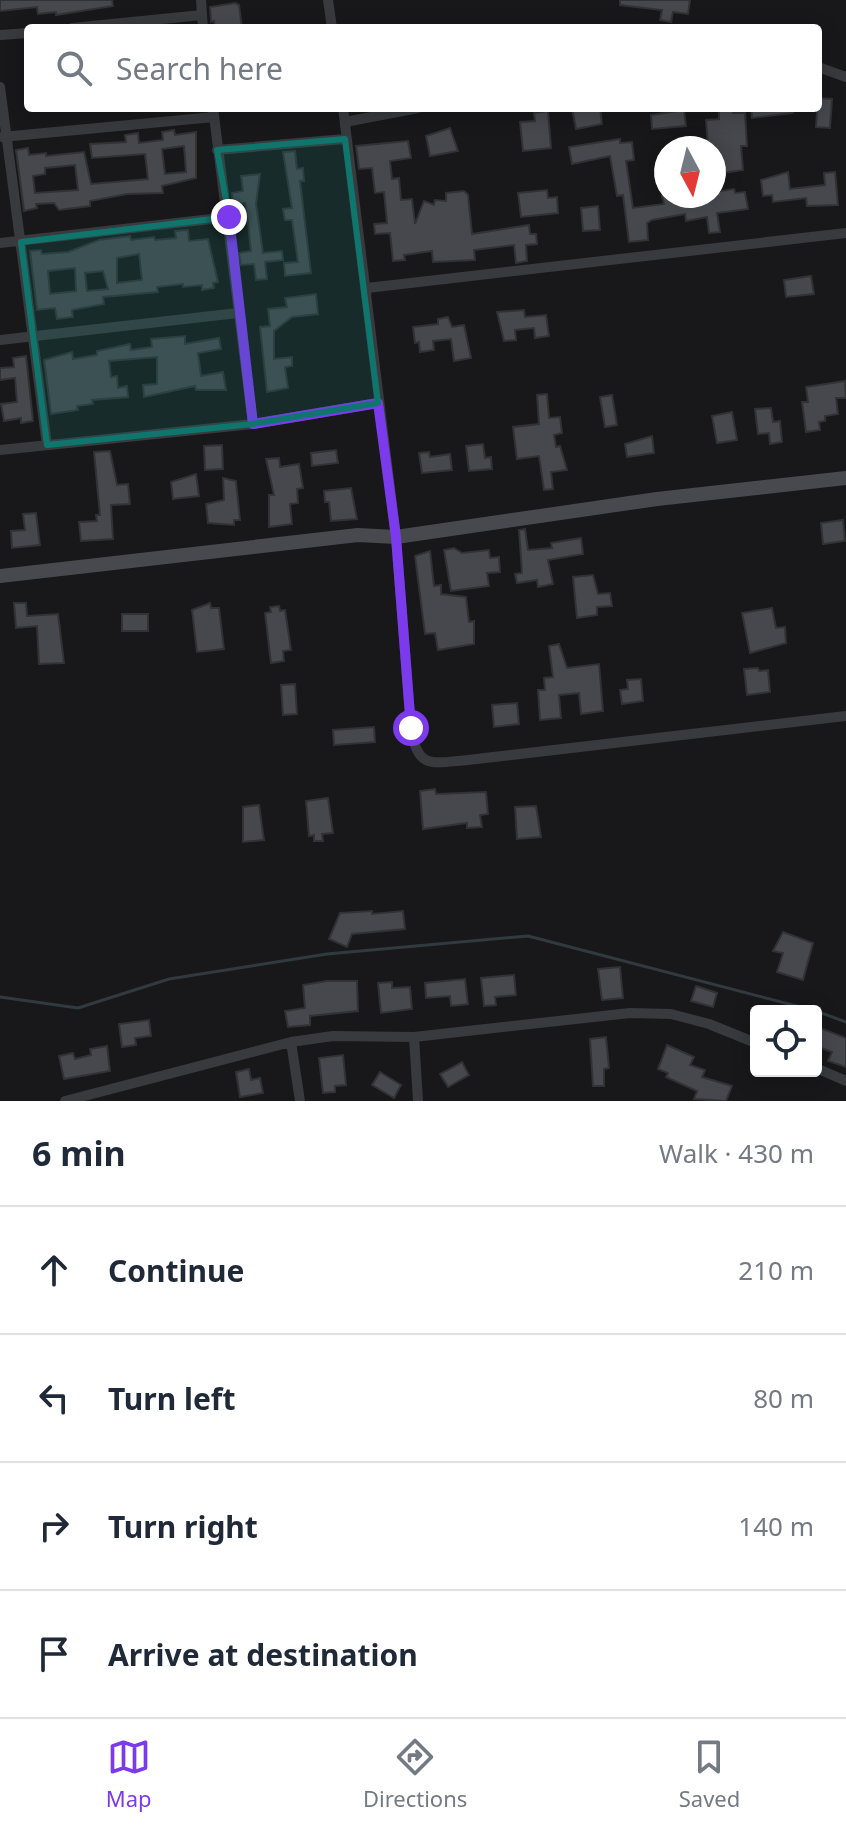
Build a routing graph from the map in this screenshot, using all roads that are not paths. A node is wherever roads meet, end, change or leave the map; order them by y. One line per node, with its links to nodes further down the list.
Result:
1 (201, 0): 3 (street)
2 (328, 0): 6 (street)
3 (202, 15): 4 (street); 5 (street)
4 (112, 24)
5 (203, 24)
6 (331, 24)
7 (24, 33): 8 (street)
8 (0, 35)
9 (822, 68): 10 (street)
10 (846, 77)
11 (0, 87): 16 (street)
12 (344, 112): 15 (street)
13 (397, 112): 15 (street)
14 (214, 113): 16 (street); 18 (street)
15 (345, 122): 17 (street)
16 (3, 137): 21 (street)
17 (345, 139): 18 (street); 23 (street)
18 (217, 150): 19 (street)
19 (229, 217): 21 (street); 24 (street)
20 (846, 233): 23 (street)
21 (21, 242): 22 (street); 25 (street)
22 (0, 243)
23 (366, 298): 27 (street)
24 (238, 313): 25 (street); 28 (street)
25 (30, 337): 26 (street); 29 (street)
26 (0, 340)
27 (378, 403): 28 (street); 32 (street)
28 (253, 424): 29 (street)
29 (47, 445): 30 (street)
30 (0, 450)
31 (846, 478): 32 (street)
32 (396, 537): 33 (street); 34 (street)
33 (0, 576)
34 (846, 716)
35 (414, 1037): 36 (street); 37 (street); 42 (street)
36 (750, 1041)
37 (291, 1042): 40 (street); 41 (street)
38 (822, 1071): 39 (street)
39 (846, 1081)
40 (65, 1101)
41 (300, 1101)
42 (418, 1101)

